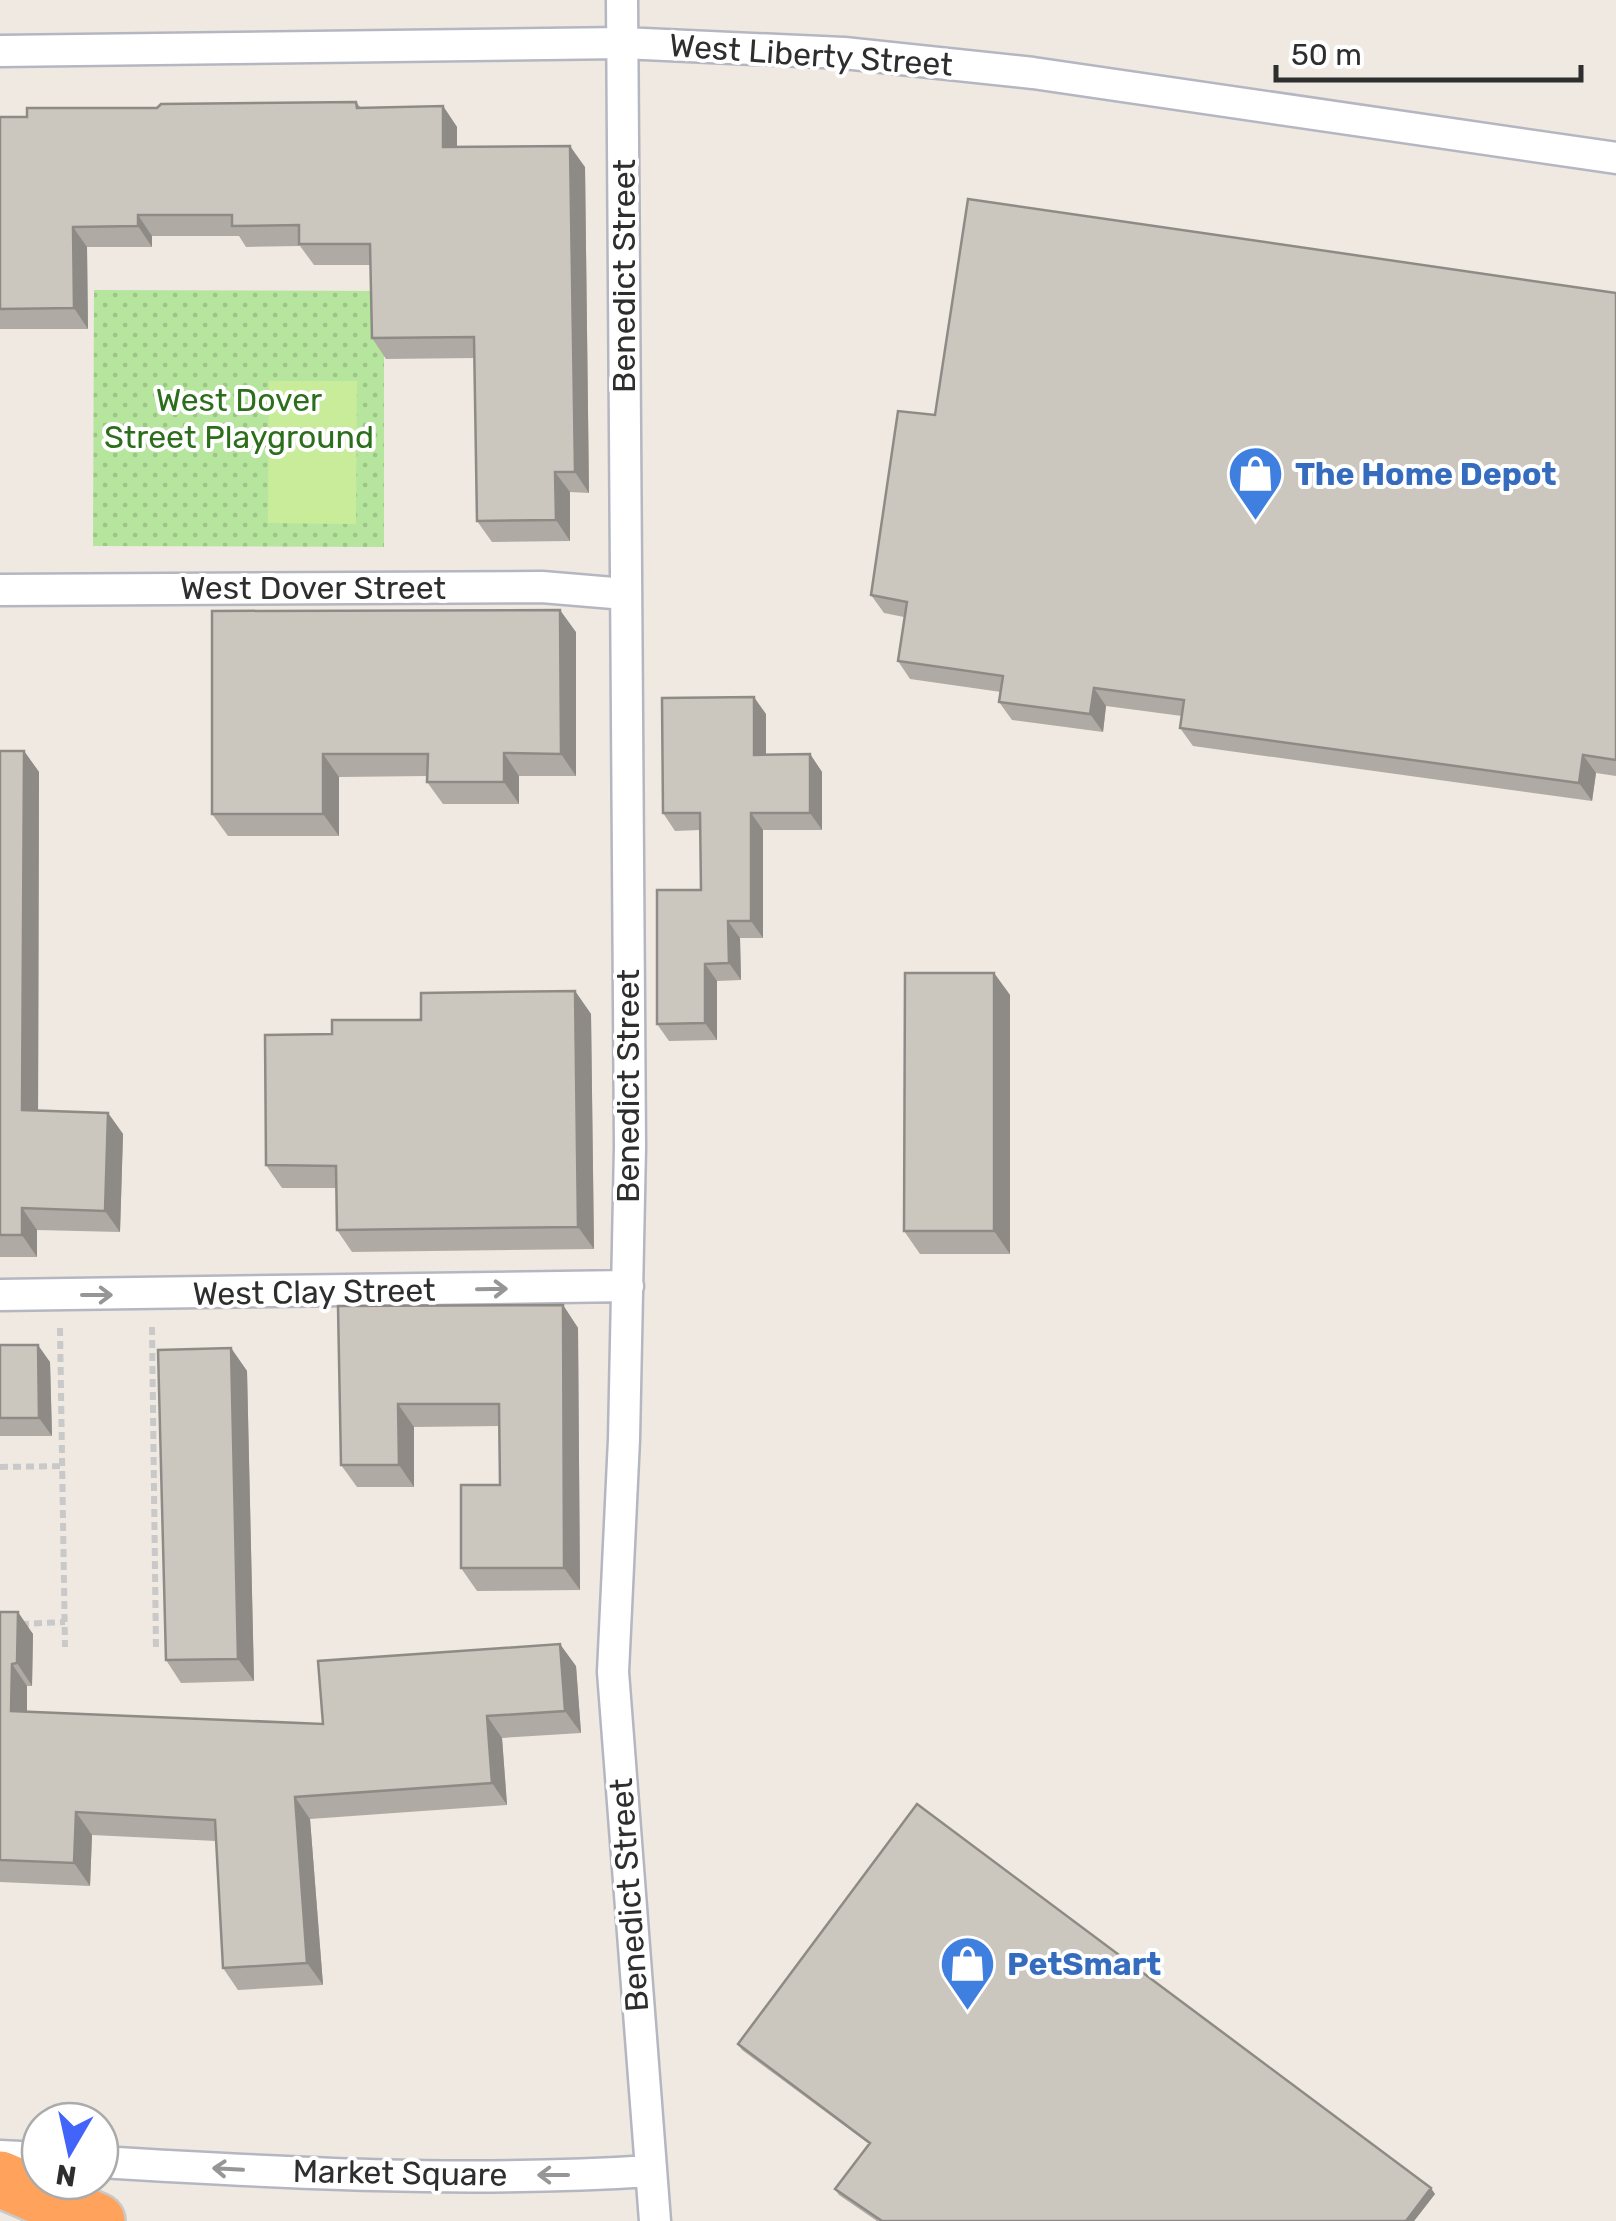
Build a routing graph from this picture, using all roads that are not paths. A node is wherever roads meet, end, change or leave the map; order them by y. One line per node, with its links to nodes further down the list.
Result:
1 (622, 0): 2 (street, Benedict Street)
2 (622, 43): 3 (street, West Liberty Street); 4 (street, West Liberty Street); 6 (street, Benedict Street)
3 (0, 51)
4 (1616, 158)
5 (0, 590): 6 (street, West Dover Street)
6 (625, 594): 7 (street, Benedict Street)
7 (628, 1286): 8 (street, West Clay Street, one-way to 7); 10 (street, Benedict Street)
8 (0, 1295)
9 (120, 2163): 10 (street, Market Square, one-way to 9)
10 (650, 2170): 13 (street)
11 (0, 2180): 12 (highway)
12 (96, 2221)
13 (655, 2221)

